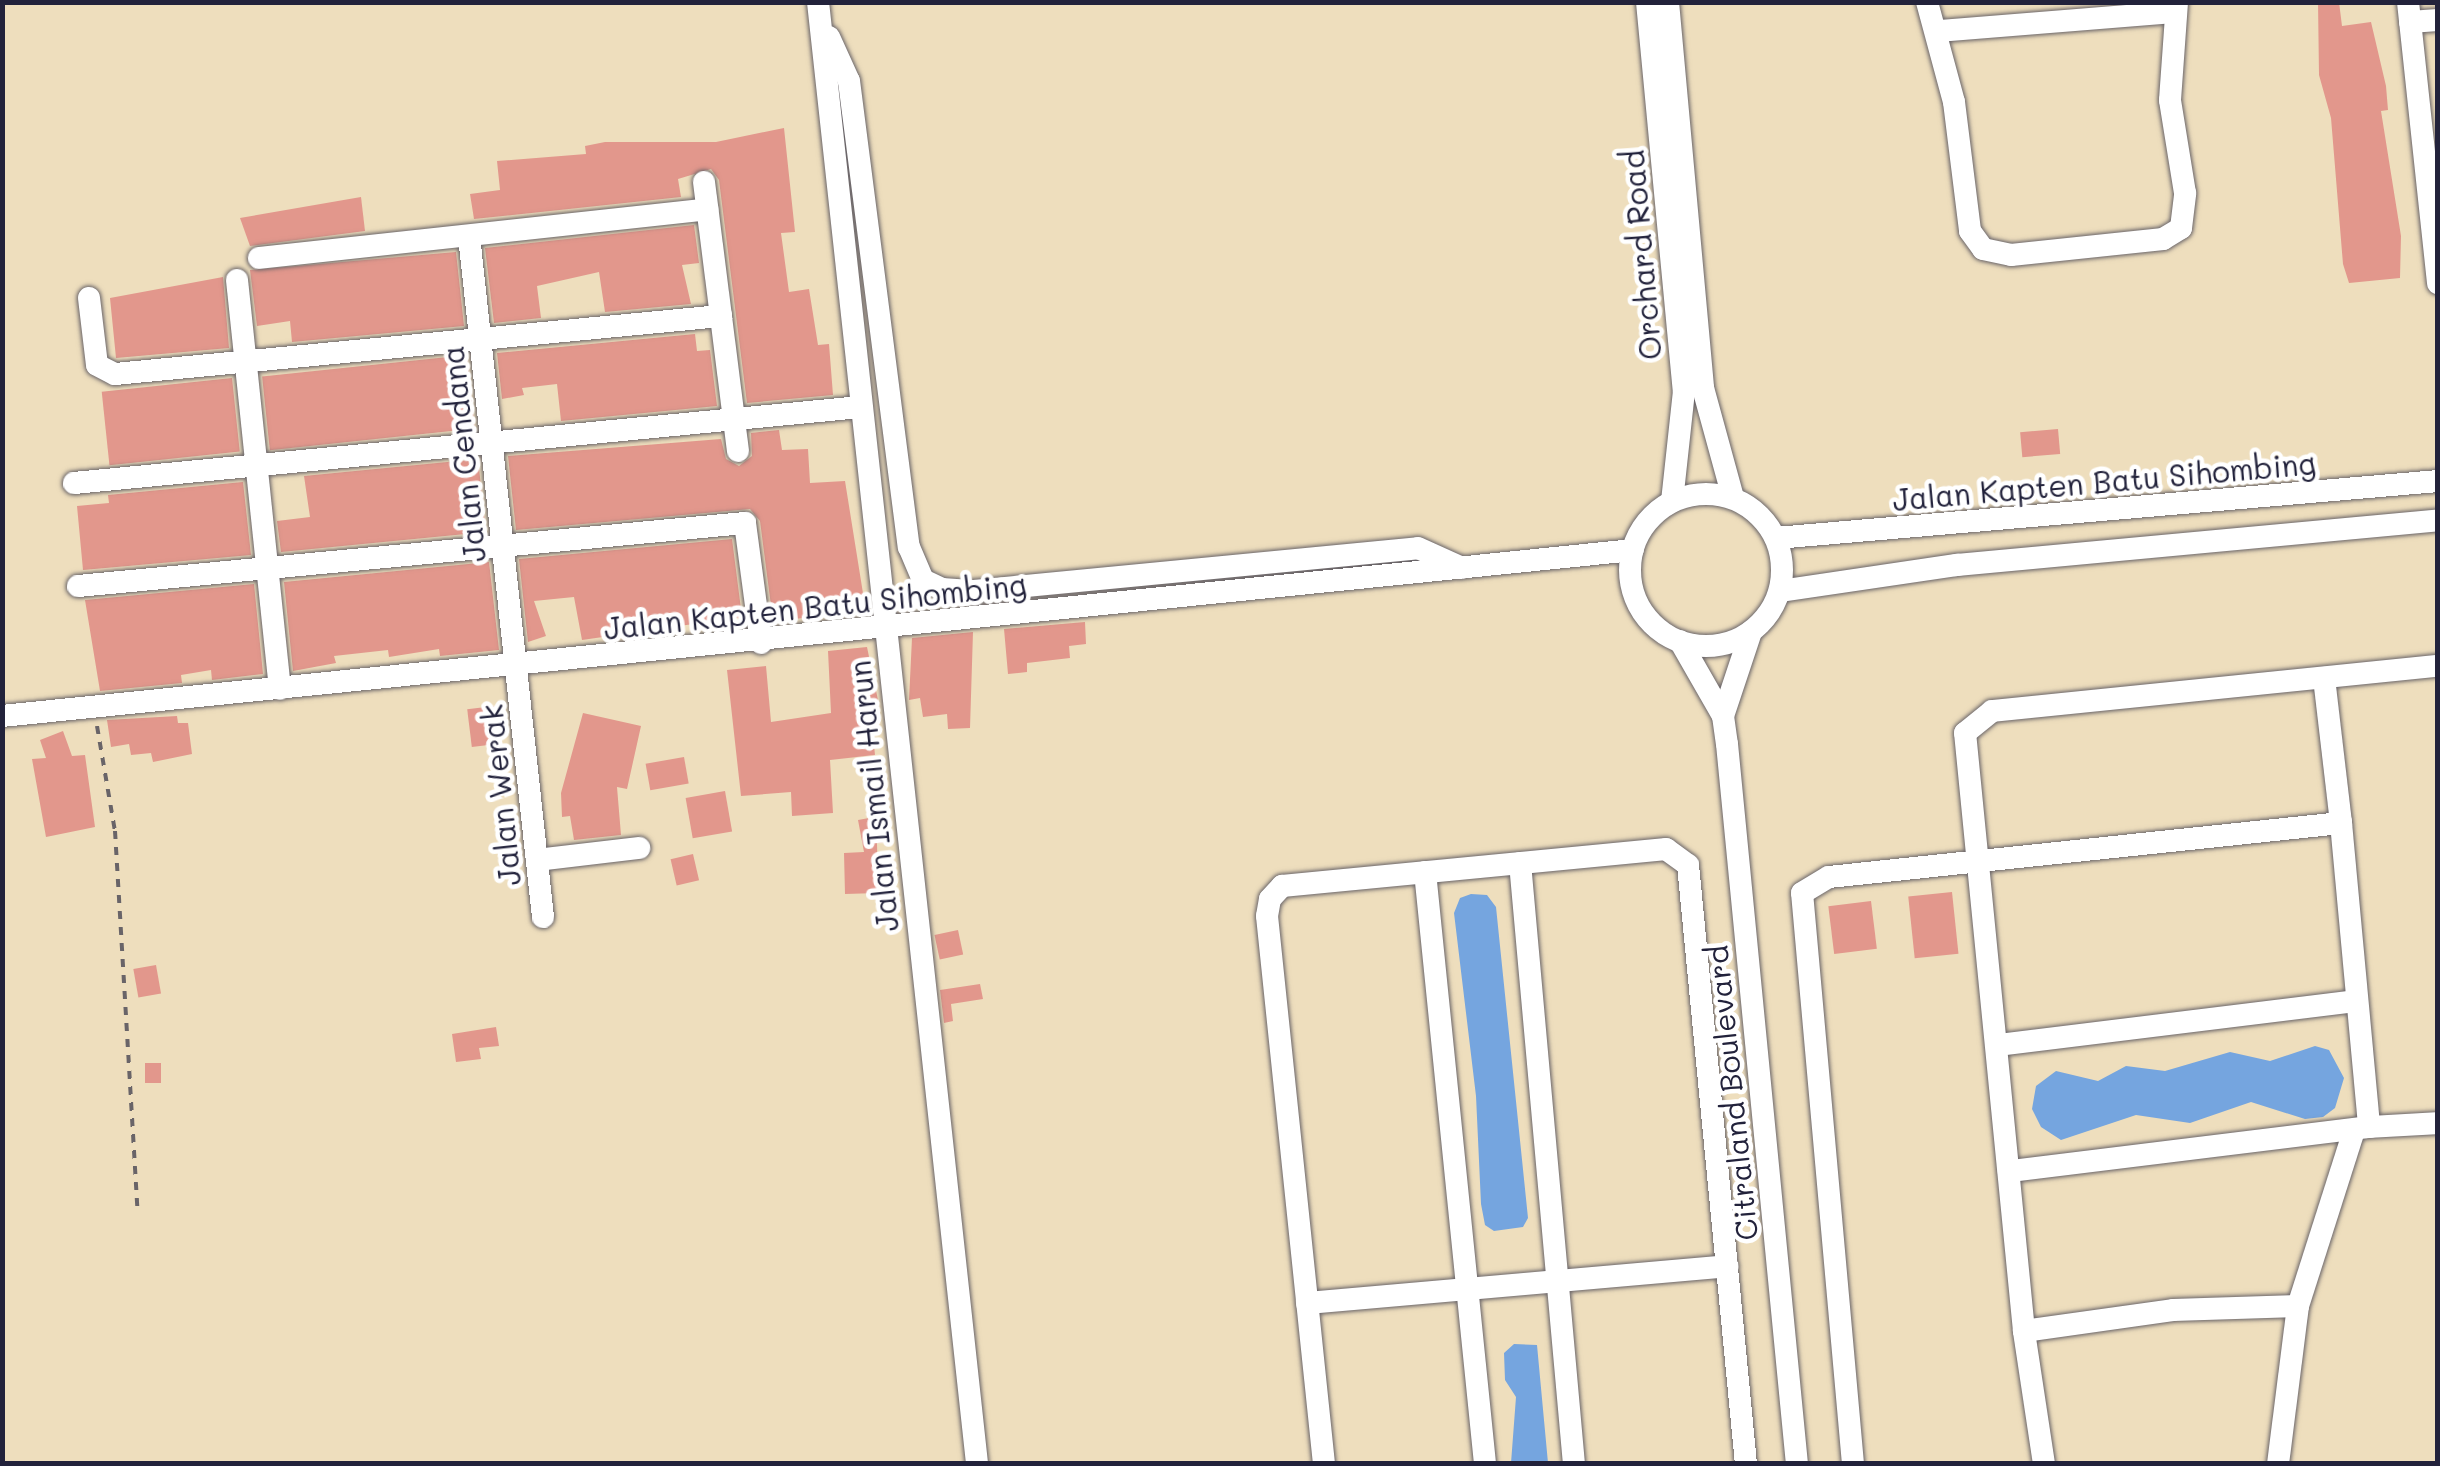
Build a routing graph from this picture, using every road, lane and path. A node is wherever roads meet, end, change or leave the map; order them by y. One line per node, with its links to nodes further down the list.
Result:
1 (1648, 2): 27 (street, Orchard Road)
2 (1668, 2): 26 (street, Orchard Road)
3 (1927, 2): 8 (street)
4 (2176, 7): 8 (street); 8 (street)
5 (819, 9): 19 (street, Jalan Ismail Harun); 33 (street)
6 (2409, 12): 7 (street); 14 (street)
7 (2438, 20)
8 (1939, 30)
9 (704, 182): 10 (street)
10 (707, 208): 11 (street); 16 (street)
11 (469, 236): 12 (street); 17 (street, Jalan Cendana)
12 (259, 258)
13 (237, 280): 18 (street)
14 (2438, 284)
15 (89, 298): 18 (street)
16 (721, 316): 17 (street); 20 (street)
17 (480, 335): 18 (street); 21 (street, Jalan Cendana)
18 (245, 364): 23 (street)
19 (862, 407): 20 (street); 36 (street, Jalan Ismail Harun)
20 (734, 421): 21 (street); 22 (street)
21 (492, 444): 23 (street); 30 (street, Jalan Cendana)
22 (738, 451)
23 (256, 466): 25 (street); 32 (street)
24 (2438, 481): 29 (street, Jalan Kapten Batu Sihombing)
25 (74, 483)
26 (1733, 498): 27 (street); 29 (street)
27 (1672, 502): 31 (street)
28 (2438, 520): 35 (street)
29 (1776, 538): 35 (street)
30 (503, 546): 32 (street); 39 (street); 40 (street, Jalan Cendana)
31 (1633, 550): 33 (street, Jalan Kapten Batu Sihombing); 38 (street)
32 (266, 568): 34 (street); 43 (street)
33 (1462, 568): 36 (street, Jalan Kapten Batu Sihombing)
34 (78, 586)
35 (1780, 590): 37 (street)
36 (885, 630): 39 (street, Jalan Kapten Batu Sihombing); 66 (street, Jalan Ismail Harun)
37 (1751, 632): 38 (street); 46 (street, Citraland Boulevard)
38 (1680, 641): 46 (street, Citraland Boulevard)
39 (761, 642): 40 (street, Jalan Kapten Batu Sihombing)
40 (516, 666): 43 (street, Jalan Kapten Batu Sihombing); 49 (street, Jalan Werak)
41 (2438, 666): 42 (street)
42 (2324, 678): 47 (street); 51 (street)
43 (280, 689): 44 (street, Jalan Kapten Batu Sihombing)
44 (94, 707): 45 (street, Jalan Kapten Batu Sihombing); 59 (path)
45 (2, 716)
46 (1723, 716): 71 (street, Citraland Boulevard)
47 (2341, 823): 51 (street); 54 (street)
48 (640, 848): 49 (street)
49 (537, 860): 53 (street, Jalan Werak)
50 (1520, 863): 52 (street); 60 (street); 61 (street)
51 (1980, 864): 55 (street); 72 (street)
52 (1425, 872): 62 (street); 63 (street)
53 (543, 917)
54 (2356, 1000): 55 (street); 57 (street)
55 (1998, 1045): 58 (street)
56 (2438, 1123): 57 (street)
57 (2361, 1129): 58 (street); 64 (street)
58 (2009, 1171): 65 (street)
59 (138, 1213)
60 (1727, 1266): 61 (street); 70 (street)
61 (1557, 1281): 62 (street); 69 (street)
62 (1467, 1288): 63 (street); 68 (street)
63 (1306, 1302): 67 (street)
64 (2298, 1306): 65 (street); 74 (street)
65 (2024, 1330): 73 (street)
66 (977, 1464)
67 (1324, 1464)
68 (1485, 1464)
69 (1574, 1464)
70 (1746, 1464)
71 (1797, 1464)
72 (1853, 1464)
73 (2044, 1464)
74 (2278, 1464)

